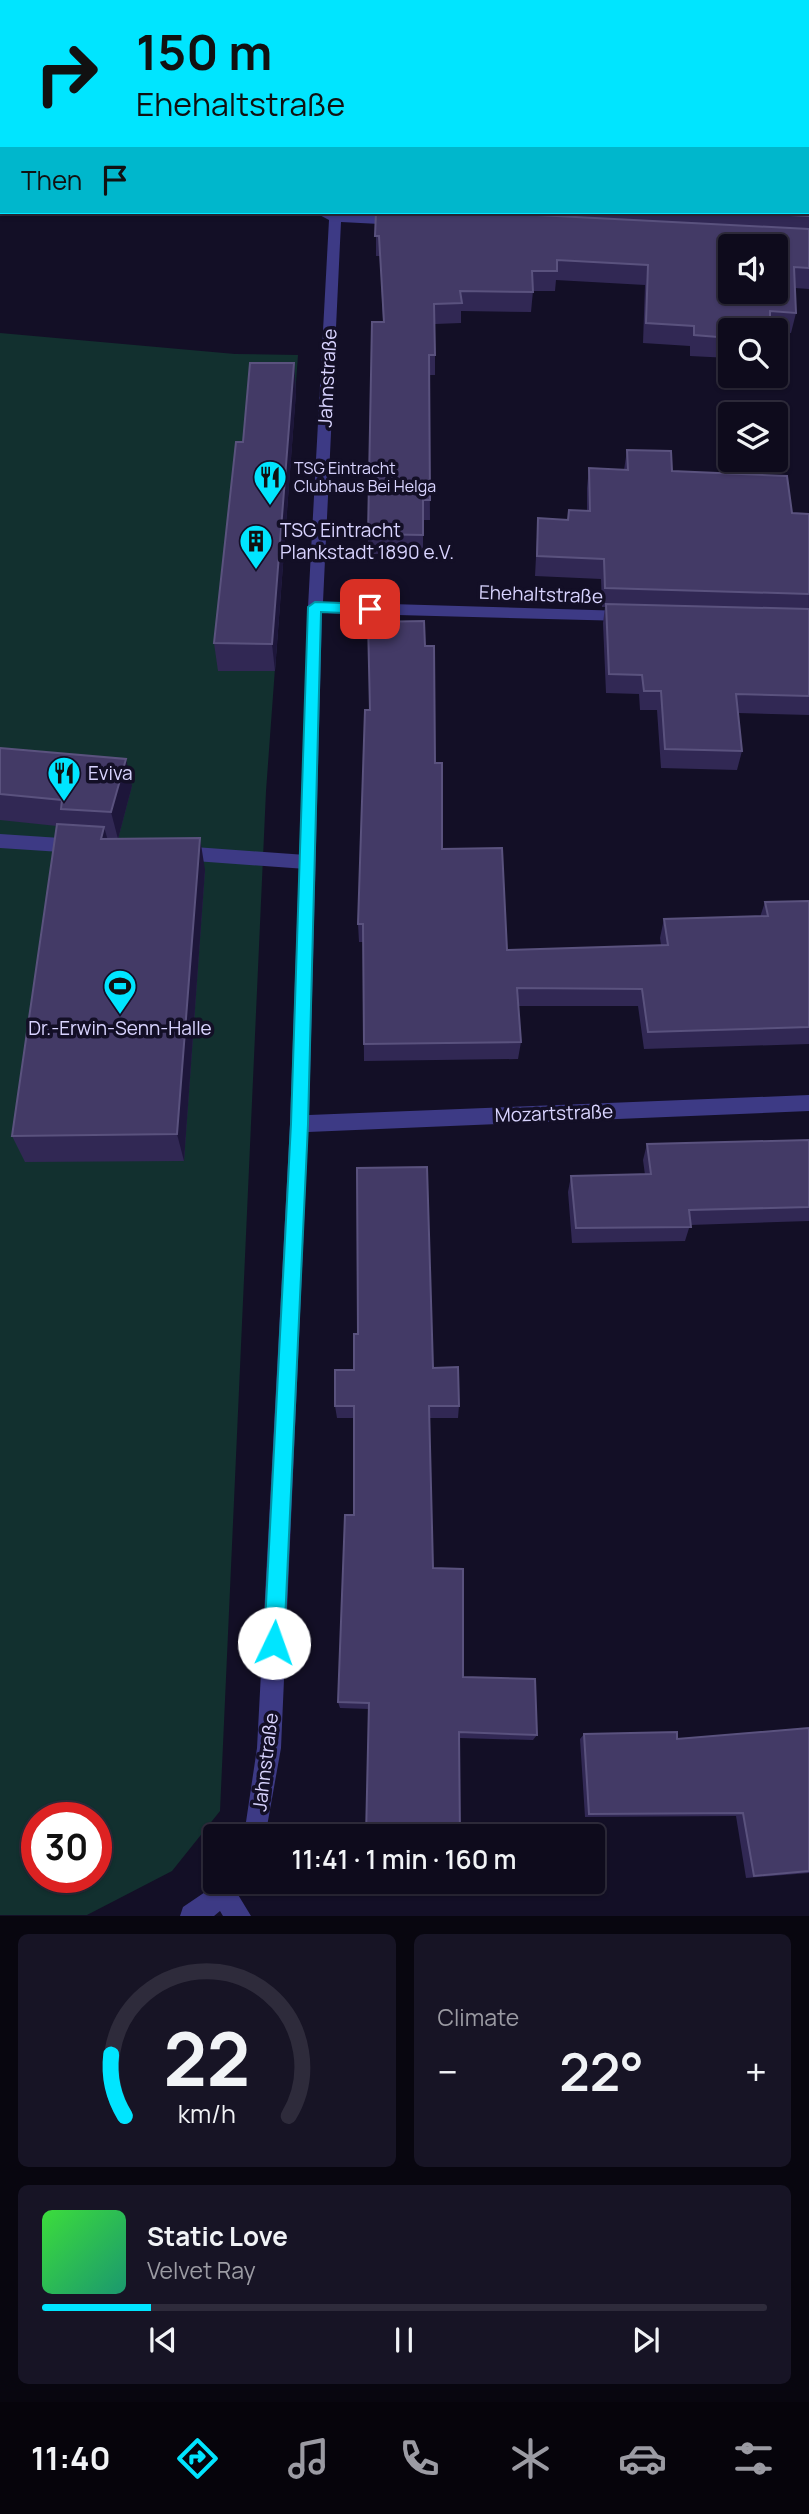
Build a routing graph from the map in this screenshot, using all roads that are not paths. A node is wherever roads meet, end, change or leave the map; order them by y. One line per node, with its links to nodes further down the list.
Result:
1 (330, 214): 2 (street); 3 (street, Jahnstraße)
2 (419, 222)
3 (315, 607): 4 (street, Ehehaltstraße); 8 (street, Jahnstraße)
4 (644, 617)
5 (0, 841): 6 (street)
6 (97, 848)
7 (167, 852): 8 (street)
8 (306, 862): 10 (street, Jahnstraße)
9 (809, 1103): 10 (street, Mozartstraße)
10 (299, 1124): 11 (street, Jahnstraße)
11 (258, 1824)
12 (220, 1894): 14 (street)
13 (230, 1894): 15 (street)
14 (192, 1916)
15 (239, 1916)

